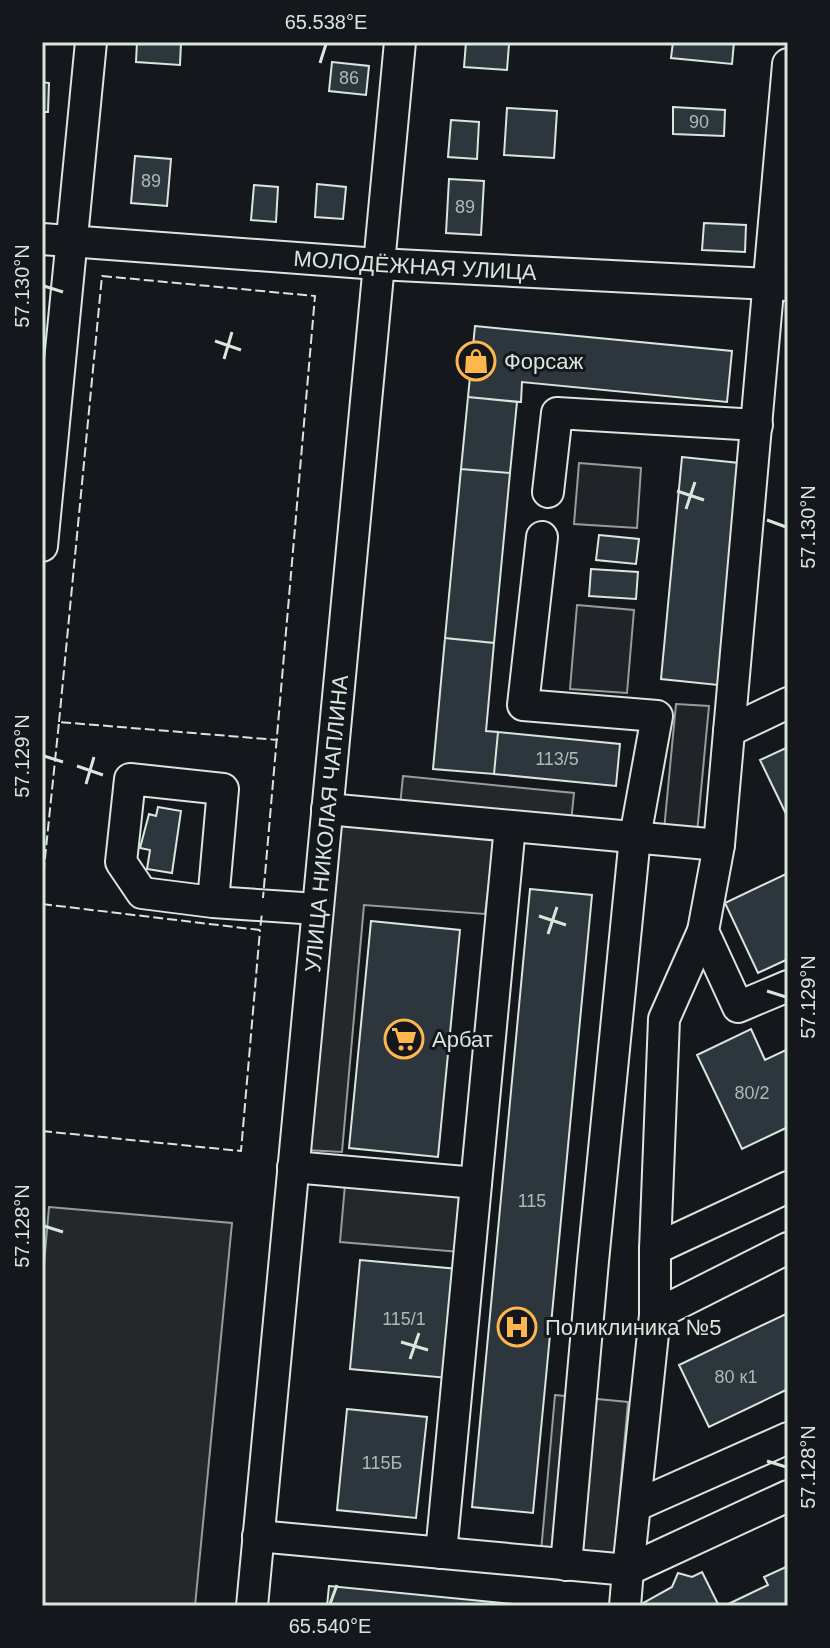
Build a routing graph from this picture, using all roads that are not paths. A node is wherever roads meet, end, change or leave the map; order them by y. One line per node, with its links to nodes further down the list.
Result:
1 (91, 42): 4 (street)
2 (400, 42): 5 (street, УЛИЦА НИКОЛАЯ ЧАПЛИНА)
3 (788, 64): 6 (street)
4 (57, 240): 5 (street, МОЛОДЁЖНАЯ УЛИЦА); 10 (street)
5 (378, 264): 6 (street, МОЛОДЁЖНАЯ УЛИЦА); 13 (street, УЛИЦА НИКОЛАЯ ЧАПЛИНА)
6 (778, 284): 7 (street)
7 (757, 425): 8 (street); 12 (street)
8 (548, 492)
9 (542, 537): 15 (street)
10 (42, 546)
11 (788, 703): 12 (street)
12 (729, 731): 16 (street)
13 (327, 809): 14 (street); 18 (street, УЛИЦА НИКОЛАЯ ЧАПЛИНА)
14 (510, 826): 15 (street); 22 (street)
15 (635, 837): 16 (street); 32 (street)
16 (719, 845): 19 (street)
17 (213, 902): 17 (street); 18 (street)
18 (317, 909): 21 (street, УЛИЦА НИКОЛАЯ ЧАПЛИНА)
19 (703, 931): 20 (street); 25 (street)
20 (788, 986)
21 (293, 1167): 22 (street); 30 (street, УЛИЦА НИКОЛАЯ ЧАПЛИНА)
22 (476, 1183): 31 (street)
23 (788, 1187): 25 (street)
24 (788, 1248): 26 (street)
25 (655, 1249): 26 (street)
26 (655, 1315): 29 (street)
27 (788, 1438): 29 (street)
28 (788, 1496): 33 (street)
29 (635, 1506): 33 (street)
30 (258, 1536): 31 (street); 34 (street, УЛИЦА НИКОЛАЯ ЧАПЛИНА)
31 (441, 1553): 32 (street)
32 (566, 1565): 33 (street)
33 (628, 1570): 35 (street)
34 (252, 1606)
35 (625, 1606)

